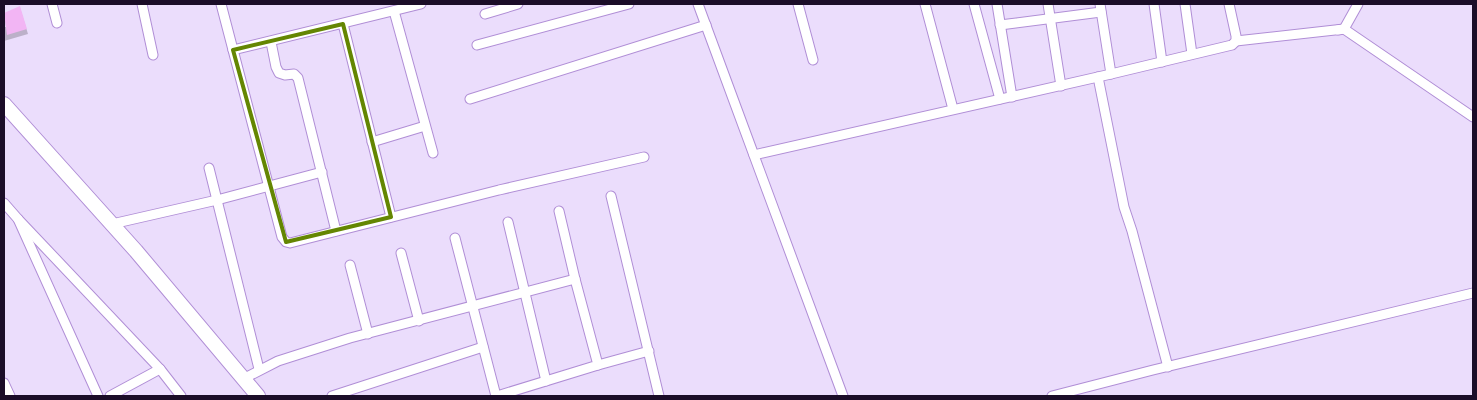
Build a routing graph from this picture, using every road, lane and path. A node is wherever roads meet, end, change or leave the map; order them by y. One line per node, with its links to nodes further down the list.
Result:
1 (52, 4): 21 (street)
2 (142, 4): 31 (street)
3 (222, 4): 29 (street)
4 (421, 4): 18 (street)
5 (518, 4): 19 (street)
6 (629, 4): 28 (street)
7 (698, 4): 23 (street)
8 (798, 4): 32 (street)
9 (925, 4): 41 (street)
10 (974, 4): 39 (street)
11 (997, 4): 24 (street)
12 (1048, 4): 20 (street)
13 (1154, 4): 33 (street)
14 (1185, 4): 30 (street)
15 (1229, 4): 27 (street)
16 (1358, 4): 25 (street)
17 (1100, 8): 20 (street); 34 (street)
18 (389, 9): 22 (street); 43 (street)
19 (485, 14)
20 (1051, 19): 24 (street); 36 (street)
21 (57, 23)
22 (343, 24): 26 (street); 44 (street)
23 (706, 25): 38 (street); 46 (street)
24 (1000, 25): 37 (street)
25 (1344, 29): 27 (street); 42 (street)
26 (270, 42): 29 (street); 49 (street)
27 (1234, 43): 30 (street)
28 (477, 45)
29 (233, 50): 50 (street)
30 (1192, 54): 33 (street)
31 (153, 55)
32 (813, 60)
33 (1162, 62): 34 (street)
34 (1111, 74): 35 (street)
35 (1098, 77): 36 (street); 72 (street)
36 (1061, 86): 37 (street)
37 (1012, 97): 39 (street)
38 (470, 99)
39 (1000, 99): 41 (street)
40 (4, 104): 58 (street)
41 (953, 109): 46 (street)
42 (1473, 116)
43 (425, 126): 44 (street); 45 (street)
44 (372, 142): 55 (street)
45 (433, 154)
46 (754, 155): 86 (street)
47 (644, 157): 55 (street)
48 (209, 168): 52 (street)
49 (322, 172): 50 (street); 59 (street)
50 (268, 187): 52 (street); 59 (street)
51 (611, 196): 70 (street)
52 (217, 200): 58 (street); 74 (street)
53 (4, 203): 56 (street)
54 (559, 211): 63 (street)
55 (391, 217): 59 (street)
56 (18, 219): 73 (street); 79 (street)
57 (508, 222): 64 (street)
58 (112, 224): 75 (street)
59 (336, 231)
60 (455, 238): 66 (street)
61 (401, 253): 67 (street)
62 (350, 265): 68 (street)
63 (575, 279): 64 (street); 71 (street)
64 (526, 292): 66 (street); 76 (street)
65 (1473, 293): 72 (street)
66 (473, 307): 67 (street); 69 (street)
67 (419, 321): 68 (street)
68 (368, 334): 74 (street)
69 (483, 347): 83 (street); 84 (street)
70 (649, 351): 71 (street); 85 (street)
71 (598, 365): 76 (street)
72 (1168, 366): 87 (street)
73 (160, 369): 80 (street); 81 (street)
74 (259, 369): 75 (street)
75 (243, 379): 82 (street)
76 (546, 381): 84 (street)
77 (4, 383): 78 (street)
78 (10, 396)
79 (98, 396)
80 (110, 396)
81 (181, 396)
82 (258, 396)
83 (332, 396)
84 (497, 396)
85 (659, 396)
86 (843, 396)
87 (1052, 396)

